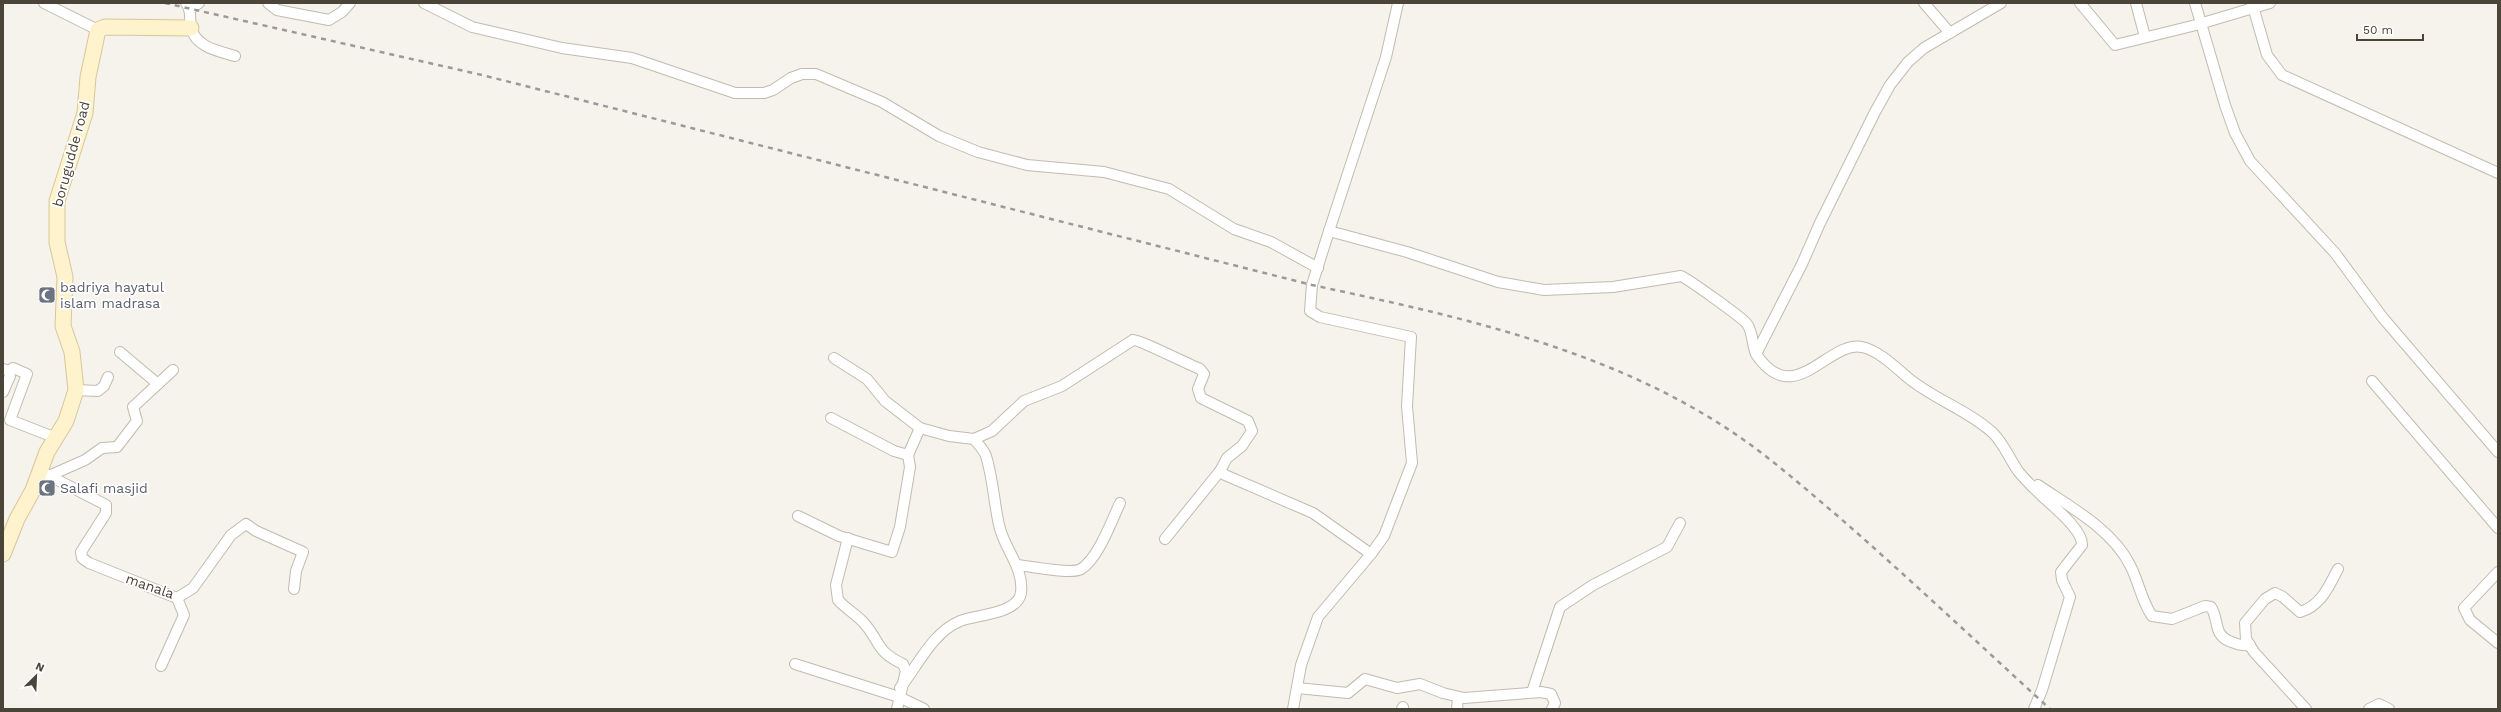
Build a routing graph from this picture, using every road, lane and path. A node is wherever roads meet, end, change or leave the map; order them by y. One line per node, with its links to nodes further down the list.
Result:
1 (44, 3): 16 (street)
2 (268, 3): 3 (street)
3 (350, 3)
4 (424, 3): 22 (street)
5 (1398, 3): 21 (street)
6 (1924, 3): 17 (street)
7 (2001, 3): 17 (street)
8 (2080, 3): 18 (street)
9 (2136, 3): 18 (street)
10 (2195, 3): 14 (street)
11 (2270, 3): 13 (street)
12 (192, 5): 15 (street)
13 (2253, 6): 14 (street); 20 (street)
14 (2200, 24): 18 (street); 37 (street)
15 (191, 28): 16 (main road); 19 (street)
16 (98, 30): 31 (main road, borugudde road)
17 (1950, 33): 24 (street)
18 (2145, 37)
19 (235, 56)
20 (2498, 173)
21 (1329, 231): 22 (street); 24 (street)
22 (1318, 268): 50 (street)
23 (120, 352): 30 (street)
24 (1756, 354): 41 (street)
25 (834, 358): 34 (street)
26 (6, 370): 32 (street); 35 (street)
27 (173, 370): 30 (street)
28 (108, 377): 31 (street)
29 (2372, 382): 46 (street)
30 (158, 384): 40 (street)
31 (76, 390): 35 (main road, borugudde road)
32 (3, 392)
33 (831, 418): 38 (street)
34 (920, 428): 36 (street); 38 (street)
35 (56, 438): 40 (main road, borugudde road)
36 (974, 439): 39 (street); 51 (street)
37 (2498, 452)
38 (908, 455): 47 (street)
39 (1220, 471): 48 (street); 50 (street)
40 (45, 473): 45 (main road, borugudde road); 55 (street, manala)
41 (2022, 475): 57 (street); 69 (street)
42 (1120, 503): 51 (street)
43 (798, 516): 47 (street)
44 (1680, 523): 62 (street)
45 (8, 526): 49 (main road, borugudde road)
46 (2498, 528)
47 (848, 538): 61 (street)
48 (1166, 539)
49 (3, 554)
50 (1371, 554): 60 (street)
51 (1017, 565): 61 (street)
52 (2338, 569): 57 (street)
53 (2498, 572): 56 (street)
54 (294, 589): 55 (street, manala)
55 (177, 598): 59 (street)
56 (2498, 643)
57 (2250, 645): 70 (street)
58 (795, 664): 61 (street)
59 (161, 666)
60 (1297, 688): 63 (street); 67 (street)
61 (900, 692): 65 (street); 66 (street)
62 (1532, 692): 63 (street); 64 (street)
63 (1458, 696): 68 (street)
64 (1555, 707)
65 (897, 709)
66 (924, 709)
67 (1293, 709)
68 (1457, 709)
69 (2034, 709)
70 (2306, 709)
71 (2369, 709): 72 (street)
72 (2389, 709)

